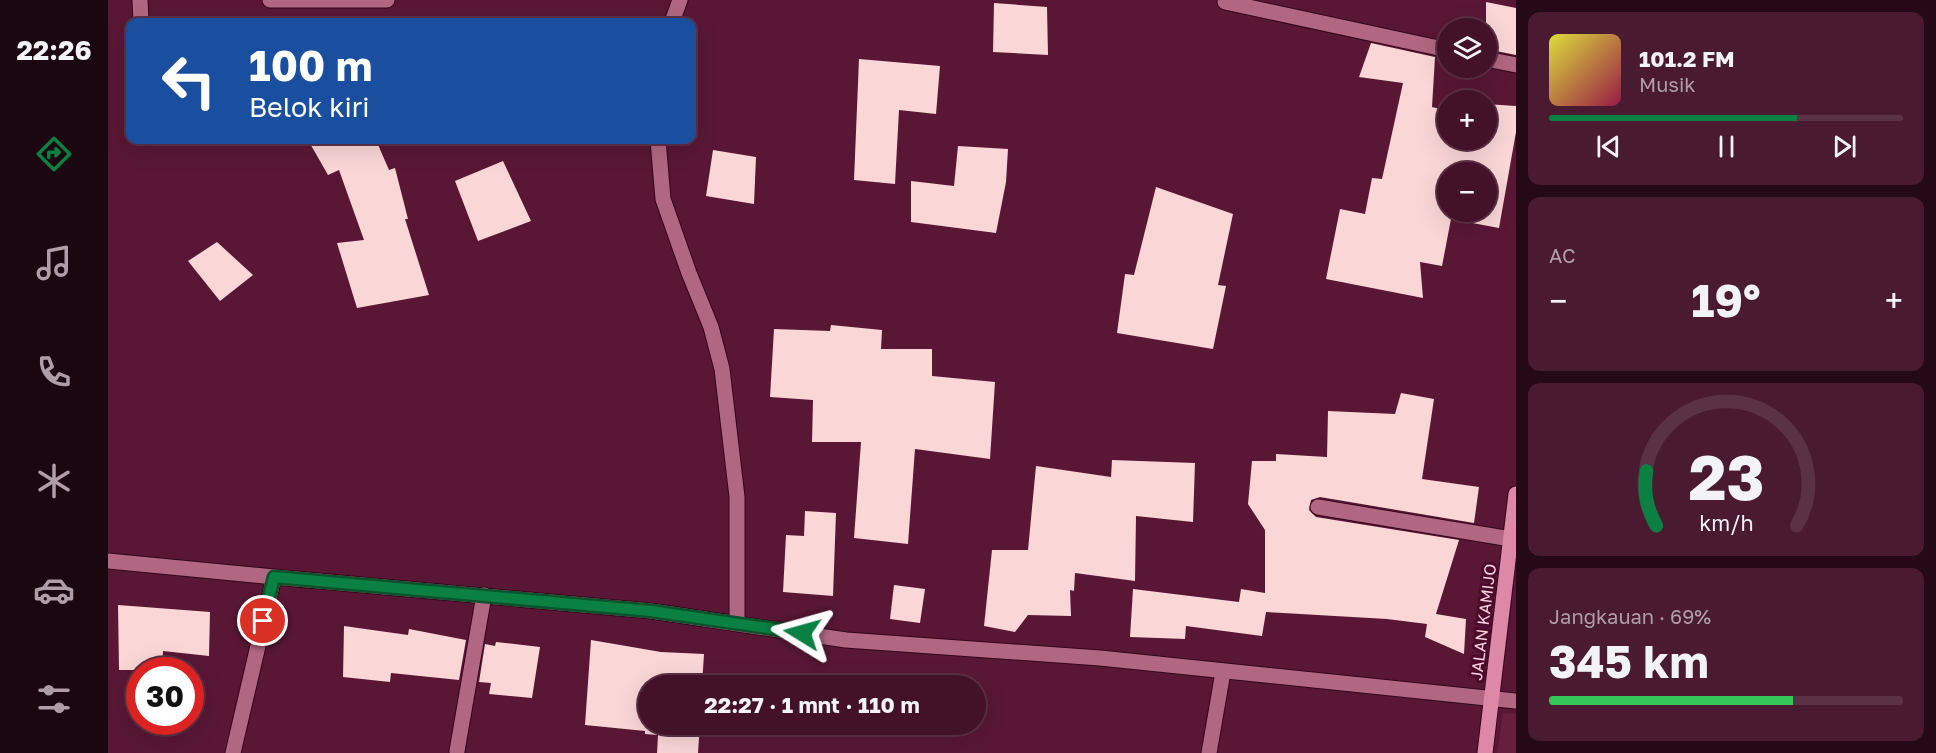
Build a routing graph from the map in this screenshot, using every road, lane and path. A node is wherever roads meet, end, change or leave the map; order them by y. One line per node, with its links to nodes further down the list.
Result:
1 (140, 0): 6 (street)
2 (270, 0): 3 (street)
3 (387, 0)
4 (680, 0): 7 (street)
5 (1225, 2): 8 (street)
6 (141, 18)
7 (673, 18)
8 (1437, 48)
9 (1497, 61): 10 (street)
10 (1516, 65)
11 (658, 144): 18 (street)
12 (1516, 494): 14 (main road, JALAN KAMIJO)
13 (1318, 507): 14 (street)
14 (1511, 539): 20 (main road, JALAN KAMIJO)
15 (108, 561): 16 (street)
16 (274, 577): 17 (street); 23 (street)
17 (484, 595): 18 (street); 22 (street)
18 (737, 623): 19 (street)
19 (1223, 672): 20 (street); 24 (street)
20 (1492, 699): 21 (street); 25 (main road, JALAN KAMIJO)
21 (1516, 701)
22 (457, 751)
23 (232, 753)
24 (1209, 753)
25 (1485, 753)

